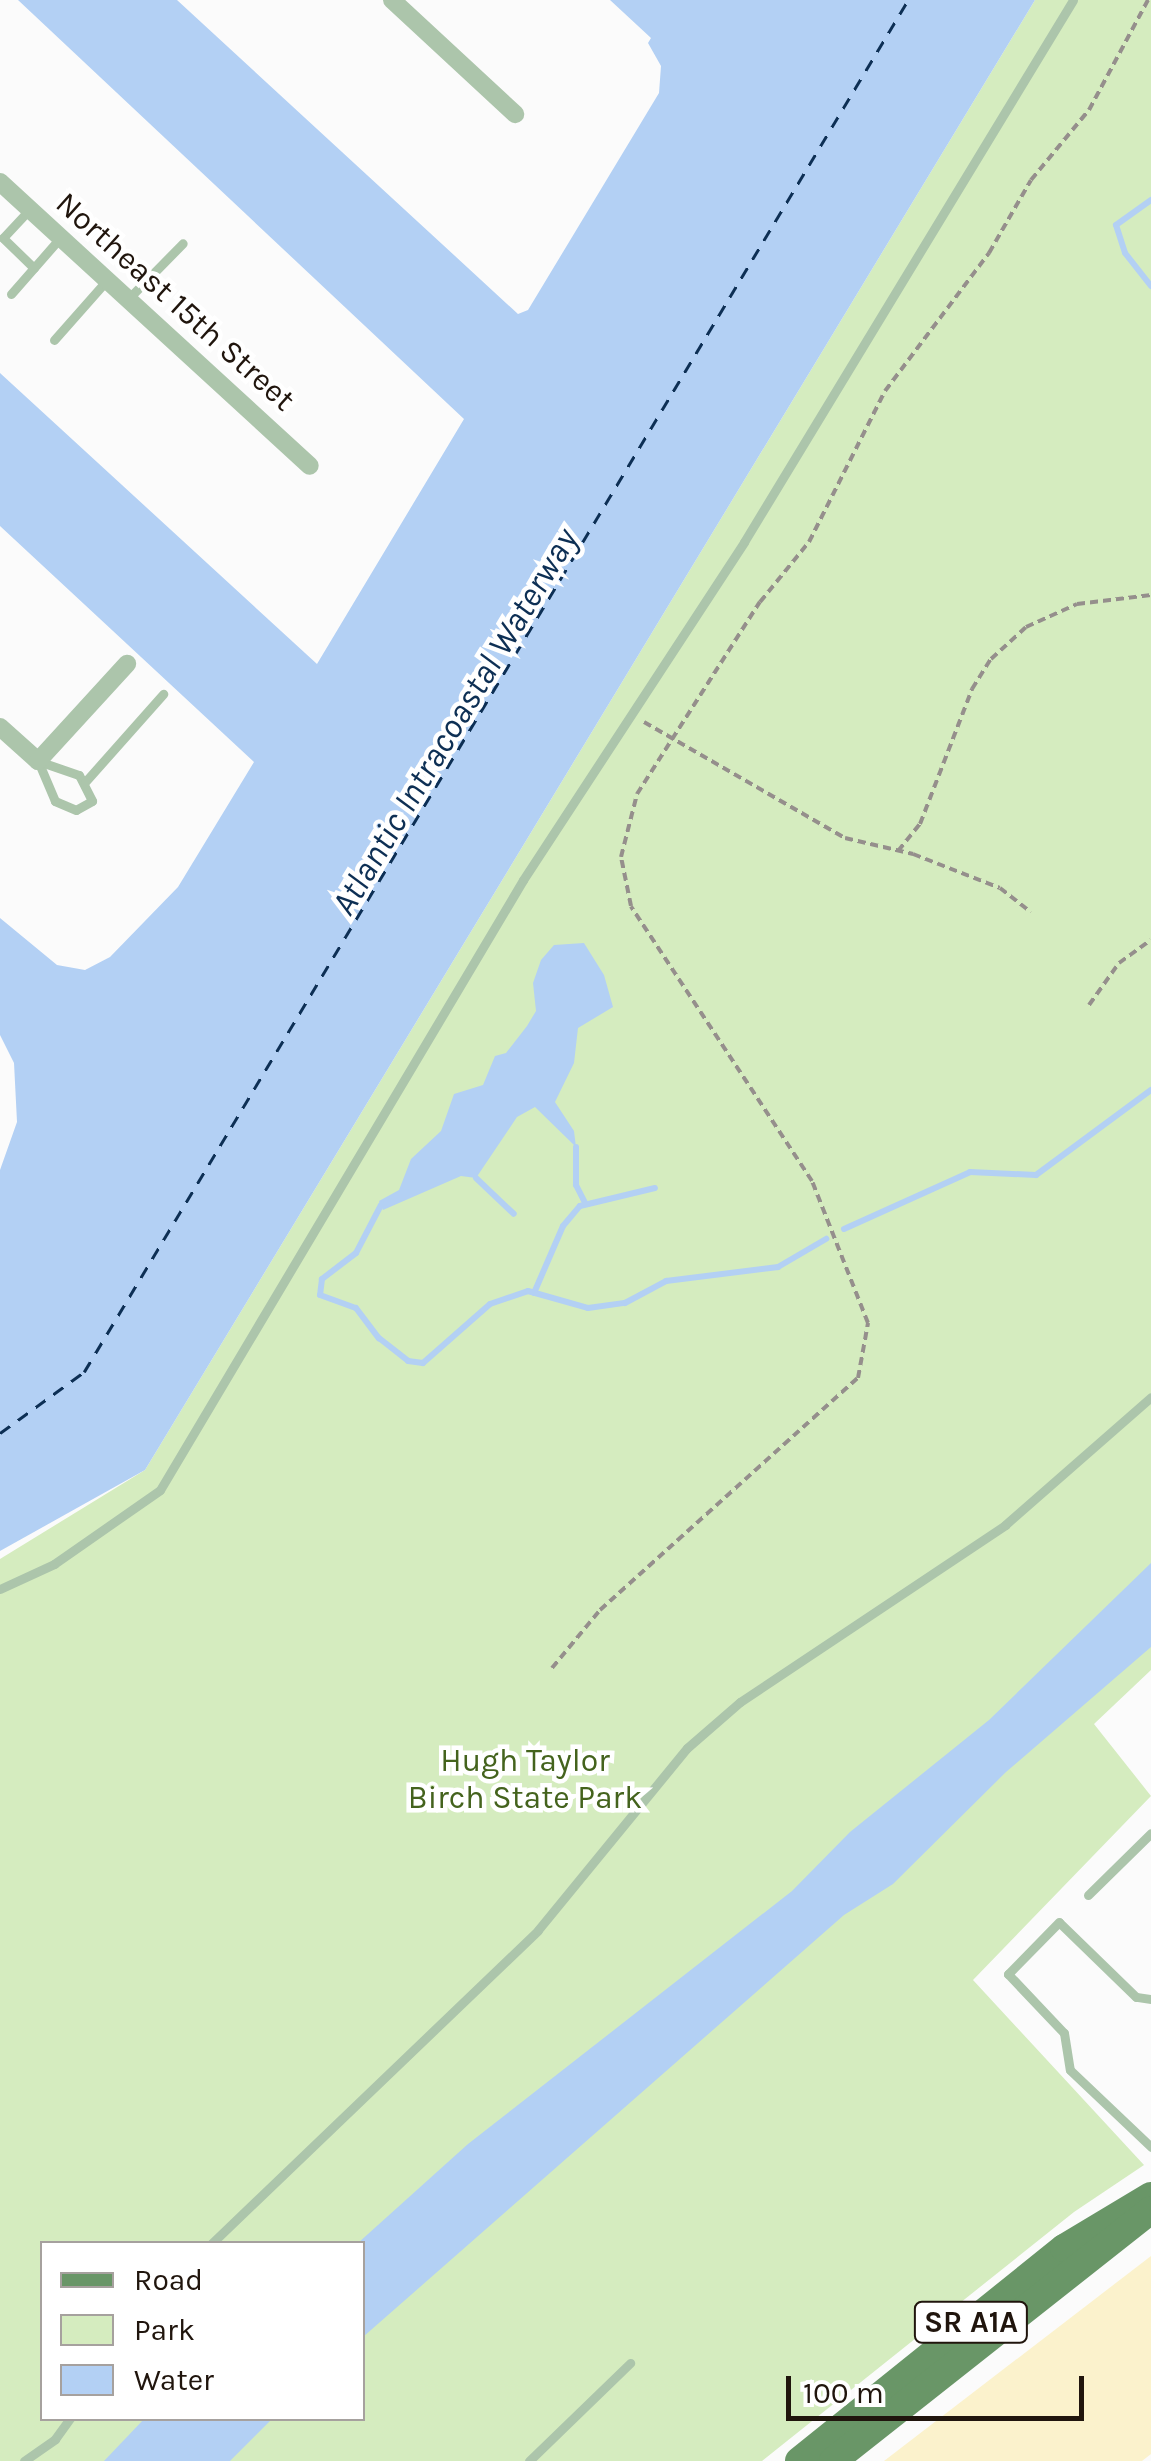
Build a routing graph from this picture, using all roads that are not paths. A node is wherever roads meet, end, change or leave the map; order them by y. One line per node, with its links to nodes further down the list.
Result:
1 (392, 0): 3 (street)
2 (1073, 0): 20 (lane)
3 (515, 114)
4 (0, 182): 5 (street, Northeast 15th Street)
5 (30, 210): 6 (street, Northeast 15th Street); 8 (lane)
6 (60, 238): 8 (lane); 9 (street, Northeast 15th Street)
7 (182, 243): 11 (lane)
8 (34, 268): 10 (lane)
9 (107, 280): 11 (street, Northeast 15th Street); 12 (lane)
10 (12, 294)
11 (128, 300): 13 (street, Northeast 15th Street)
12 (54, 340)
13 (310, 466)
14 (127, 664): 17 (street)
15 (163, 694): 18 (lane)
16 (0, 726): 17 (street)
17 (38, 761): 18 (lane); 18 (lane)
18 (85, 782)
19 (1151, 1396): 27 (lane)
20 (0, 1589)
21 (1150, 1836): 22 (lane)
22 (1088, 1896)
23 (1151, 1998): 24 (lane)
24 (1151, 2147)
25 (1151, 2196): 32 (main road, SR A1A)
26 (1151, 2210): 33 (main road, SR A1A)
27 (213, 2241)
28 (630, 2363): 31 (lane)
29 (68, 2421): 30 (lane)
30 (24, 2461)
31 (529, 2461)
32 (799, 2461)
33 (833, 2461)

